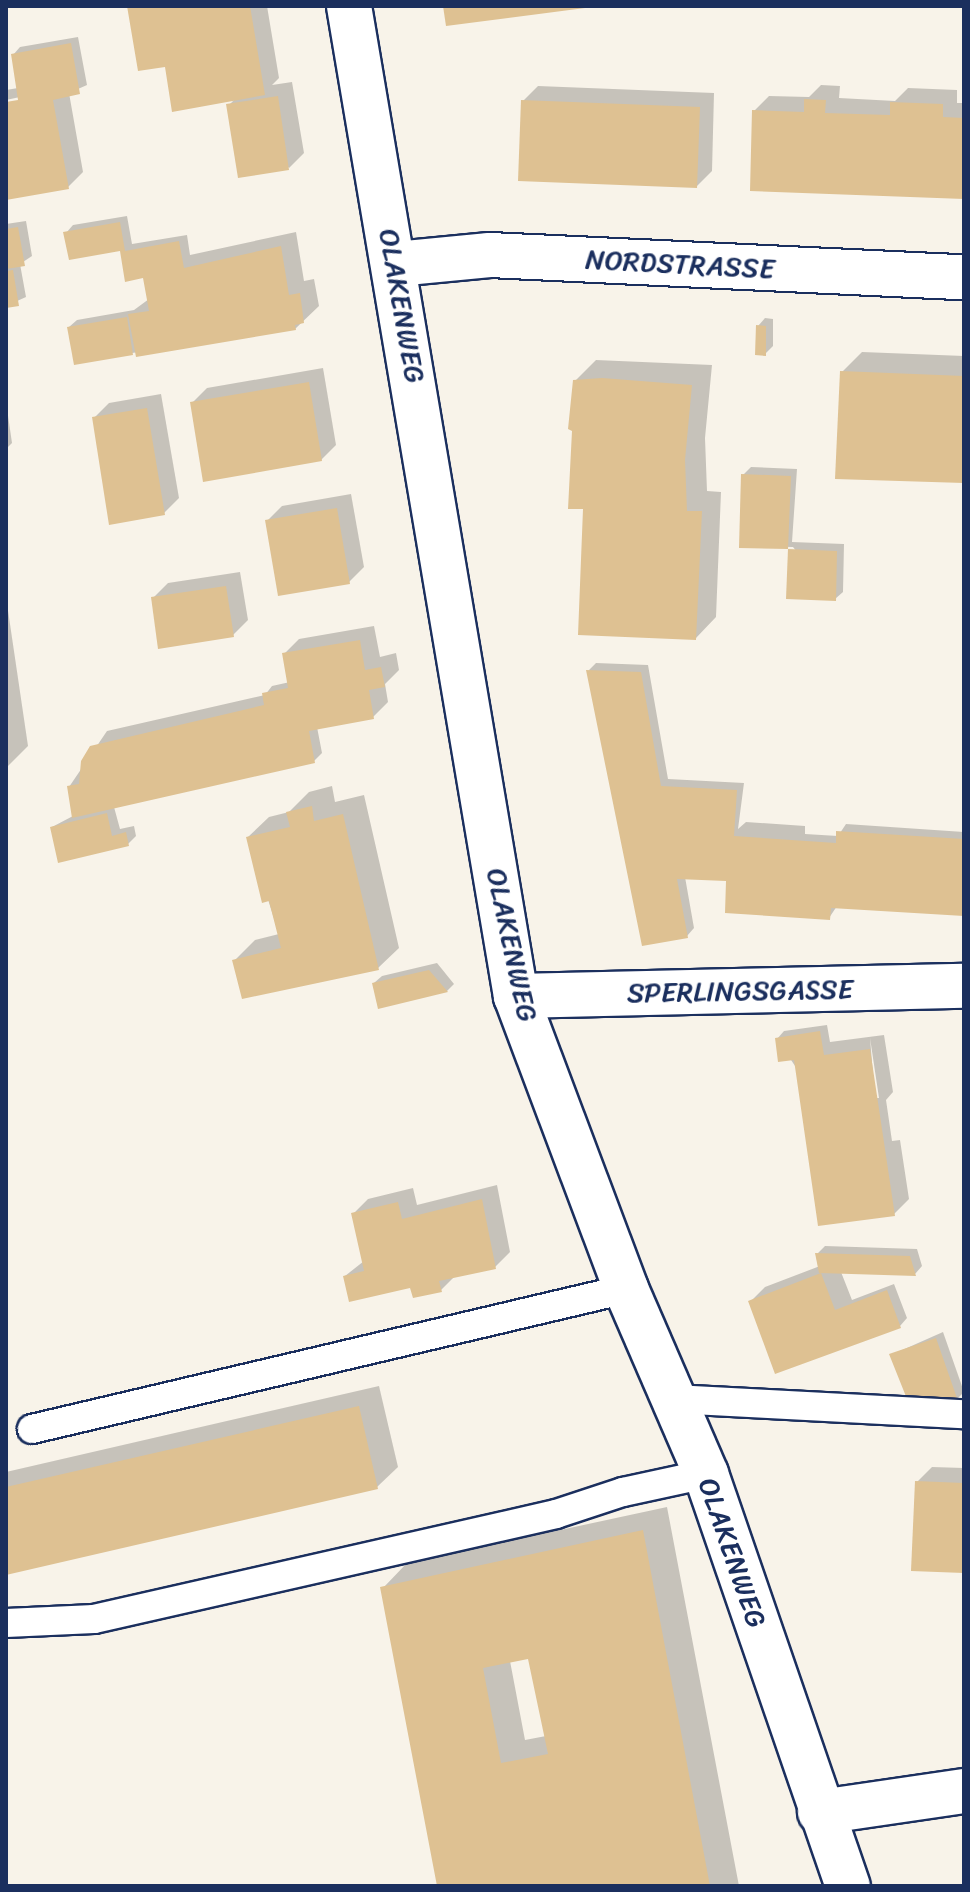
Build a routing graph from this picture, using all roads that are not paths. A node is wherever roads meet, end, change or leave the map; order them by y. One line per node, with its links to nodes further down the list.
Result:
1 (349, 6): 2 (street, OLAKENWEG)
2 (396, 264): 3 (street, NORDSTRASSE); 5 (street, OLAKENWEG)
3 (964, 277)
4 (964, 986): 5 (street, SPERLINGSGASSE)
5 (516, 996): 6 (street, OLAKENWEG)
6 (626, 1289): 7 (street, OLAKENWEG); 9 (lane)
7 (673, 1399): 8 (lane); 10 (street, OLAKENWEG)
8 (964, 1414)
9 (32, 1429)
10 (706, 1474): 11 (lane); 13 (street, OLAKENWEG)
11 (6, 1623)
12 (964, 1791): 13 (street)
13 (820, 1812): 14 (street, OLAKENWEG)
14 (848, 1886)

